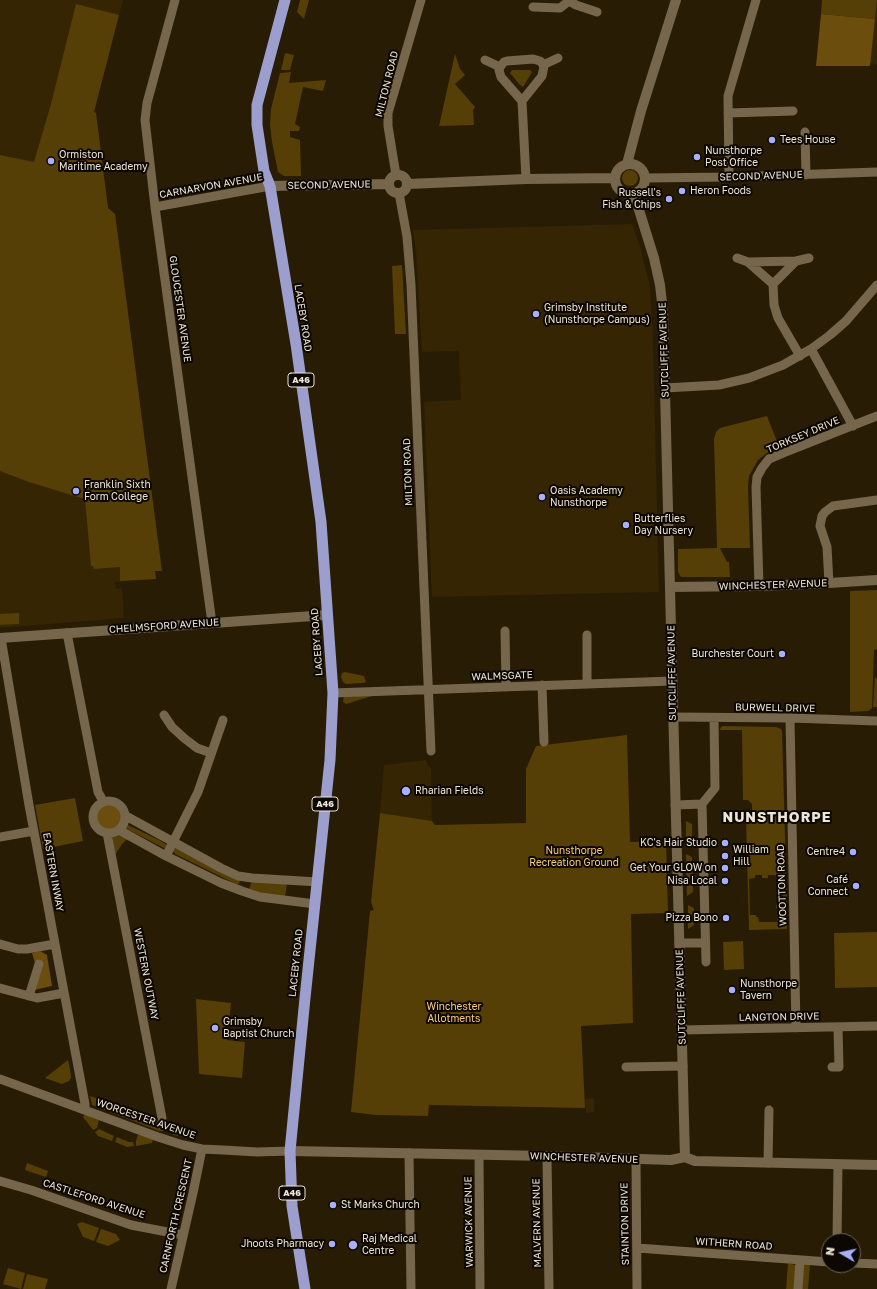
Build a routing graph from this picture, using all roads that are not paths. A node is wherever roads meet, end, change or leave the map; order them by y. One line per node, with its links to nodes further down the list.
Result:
1 (175, 0): 30 (street, GLOUCESTER AVENUE)
2 (285, 0): 27 (highway, LACEBY ROAD / A46)
3 (421, 0): 20 (street, MILTON ROAD)
4 (676, 0): 17 (street)
5 (756, 0): 15 (street)
6 (569, 1): 7 (street); 8 (street)
7 (533, 7)
8 (597, 12)
9 (558, 58): 11 (street)
10 (485, 60): 12 (street)
11 (543, 65): 12 (street); 13 (street)
12 (500, 67): 13 (street)
13 (522, 101): 24 (street)
14 (792, 111): 15 (street)
15 (728, 113): 21 (street)
16 (805, 132): 19 (street)
17 (627, 164): 22 (street); 23 (street)
18 (877, 172): 19 (street, SECOND AVENUE)
19 (806, 174): 21 (street, SECOND AVENUE)
20 (396, 175): 25 (street); 26 (street)
21 (729, 177): 23 (street, SECOND AVENUE)
22 (615, 178): 24 (street); 29 (street)
23 (646, 178): 29 (street)
24 (526, 179): 26 (street)
25 (389, 184): 27 (street, SECOND AVENUE); 28 (street)
26 (408, 184): 28 (street)
27 (270, 186): 30 (street, CARNARVON AVENUE); 47 (highway, LACEBY ROAD / A46)
28 (399, 193): 57 (street, MILTON ROAD)
29 (634, 194): 39 (street, SUTCLIFFE AVENUE)
30 (155, 207): 48 (street, GLOUCESTER AVENUE)
31 (737, 258): 34 (street)
32 (810, 258): 33 (street)
33 (796, 261): 34 (street); 35 (street)
34 (748, 262): 35 (street)
35 (773, 284): 38 (street)
36 (877, 285): 37 (street)
37 (812, 349): 38 (street); 41 (street)
38 (800, 356): 39 (street)
39 (665, 388): 46 (street, SUTCLIFFE AVENUE)
40 (877, 416): 41 (street, TORKSEY DRIVE)
41 (853, 426): 45 (street, TORKSEY DRIVE)
42 (877, 500): 44 (street)
43 (877, 580): 44 (street, WINCHESTER AVENUE)
44 (829, 583): 45 (street, WINCHESTER AVENUE)
45 (759, 586): 46 (street, WINCHESTER AVENUE)
46 (670, 587): 53 (street, SUTCLIFFE AVENUE)
47 (327, 615): 48 (street, CHELMSFORD AVENUE); 58 (highway, LACEBY ROAD / A46)
48 (212, 623): 50 (street, CHELMSFORD AVENUE)
49 (506, 631): 55 (street)
50 (67, 633): 52 (street, CHELMSFORD AVENUE); 68 (street)
51 (587, 636): 54 (street)
52 (1, 638): 73 (street, EASTERN INWAY)
53 (672, 681): 54 (street, WALMSGATE); 60 (street, SUTCLIFFE AVENUE)
54 (587, 684): 56 (street, WALMSGATE)
55 (506, 686): 56 (street, WALMSGATE); 57 (street, WALMSGATE)
56 (542, 686): 65 (street)
57 (428, 689): 58 (street, WALMSGATE); 66 (street, MILTON ROAD)
58 (333, 693): 79 (highway, LACEBY ROAD / A46)
59 (164, 715): 67 (street)
60 (673, 717): 61 (street, BURWELL DRIVE); 70 (street, SUTCLIFFE AVENUE)
61 (714, 718): 62 (street, BURWELL DRIVE); 69 (street)
62 (790, 718): 64 (street, BURWELL DRIVE); 93 (street, WOOTTON ROAD)
63 (223, 720): 67 (street)
64 (877, 721)
65 (544, 742)
66 (431, 751)
67 (211, 753): 76 (street)
68 (103, 801): 71 (street); 74 (street)
69 (702, 804): 70 (street); 83 (street)
70 (675, 805): 82 (street, SUTCLIFFE AVENUE)
71 (126, 816): 72 (street); 76 (street)
72 (119, 830): 74 (street); 77 (street)
73 (34, 831): 75 (street); 85 (street, EASTERN INWAY)
74 (107, 833): 101 (street, WESTERN OUTWAY)
75 (0, 837)
76 (172, 842): 77 (street); 78 (street)
77 (166, 856): 80 (street)
78 (245, 877): 79 (street); 80 (street)
79 (318, 882): 81 (highway, LACEBY ROAD / A46)
80 (242, 891): 81 (street)
81 (315, 904): 103 (highway, LACEBY ROAD / A46)
82 (679, 943): 83 (street); 94 (street, SUTCLIFFE AVENUE)
83 (705, 943): 86 (street)
84 (0, 944): 85 (street)
85 (55, 944): 89 (street, EASTERN INWAY)
86 (706, 962)
87 (39, 964): 90 (street)
88 (0, 988): 90 (street)
89 (64, 993): 90 (street); 99 (street, EASTERN INWAY)
90 (29, 996)
91 (877, 1026): 92 (street, LANGTON DRIVE)
92 (838, 1027): 93 (street, LANGTON DRIVE); 97 (street)
93 (796, 1028): 94 (street, LANGTON DRIVE)
94 (682, 1030): 95 (street, SUTCLIFFE AVENUE)
95 (683, 1066): 96 (street); 107 (street, SUTCLIFFE AVENUE)
96 (626, 1067)
97 (849, 1067)
98 (0, 1079): 99 (street, WORCESTER AVENUE)
99 (84, 1110): 102 (street, WORCESTER AVENUE)
100 (769, 1110): 109 (street)
101 (162, 1118)
102 (202, 1149): 103 (street, WORCESTER AVENUE); 114 (street, CARNFORTH CRESCENT)
103 (290, 1151): 104 (street, WINCHESTER AVENUE); 121 (highway, LACEBY ROAD / A46)
104 (409, 1153): 105 (street, WINCHESTER AVENUE); 122 (street)
105 (479, 1155): 106 (street, WINCHESTER AVENUE); 123 (street, WARWICK AVENUE)
106 (548, 1156): 108 (street, WINCHESTER AVENUE); 124 (street, MALVERN AVENUE)
107 (685, 1157): 108 (street, WINCHESTER AVENUE); 109 (street, WINCHESTER AVENUE)
108 (636, 1160): 115 (street, STAINTON DRIVE)
109 (768, 1163): 110 (street, WINCHESTER AVENUE)
110 (838, 1164): 111 (street, WINCHESTER AVENUE); 113 (street)
111 (877, 1165)
112 (0, 1181): 114 (street, CASTLEFORD AVENUE)
113 (837, 1233)
114 (183, 1235): 120 (street, CARNFORTH CRESCENT)
115 (636, 1248): 116 (street, WITHERN ROAD); 125 (street, STAINTON DRIVE)
116 (800, 1260): 117 (street, WITHERN ROAD); 126 (street)
117 (821, 1261)
118 (861, 1263): 119 (street)
119 (877, 1264)
120 (170, 1289)
121 (305, 1289)
122 (411, 1289)
123 (480, 1289)
124 (549, 1289)
125 (637, 1289)
126 (798, 1289)

